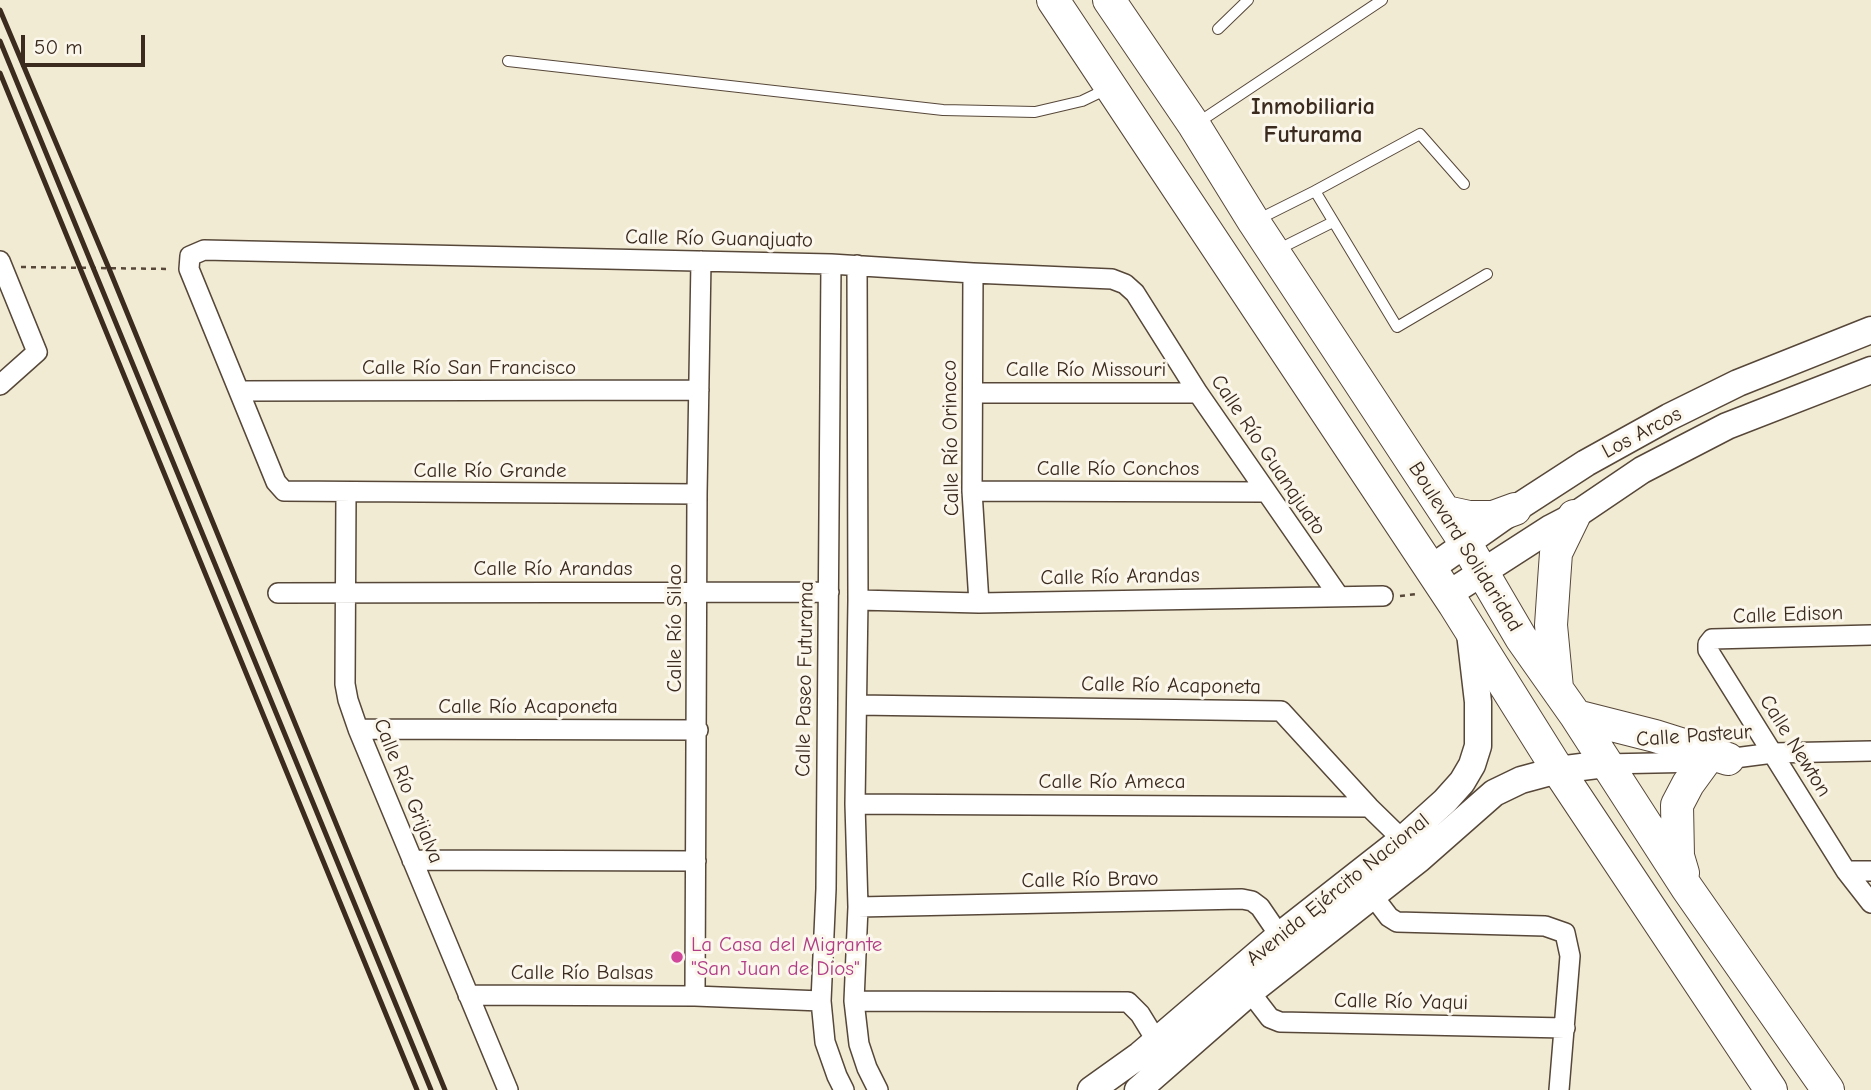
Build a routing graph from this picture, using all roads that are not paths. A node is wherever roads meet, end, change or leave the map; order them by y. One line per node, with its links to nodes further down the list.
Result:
1 (1053, 0): 7 (highway, Boulevard Solidaridad)
2 (1109, 0): 8 (highway, Boulevard Solidaridad)
3 (1248, 0): 5 (lane)
4 (1382, 0): 8 (lane)
5 (1218, 29)
6 (508, 61): 7 (lane)
7 (1111, 87): 14 (highway, Boulevard Solidaridad)
8 (1194, 125): 11 (highway, Boulevard Solidaridad)
9 (1464, 184): 10 (lane)
10 (1315, 191): 11 (lane); 12 (lane)
11 (1254, 222): 13 (highway, Boulevard Solidaridad)
12 (1333, 222): 13 (lane); 20 (lane)
13 (1273, 252): 24 (highway, Boulevard Solidaridad)
14 (1220, 254): 24 (highway); 40 (highway, Boulevard Solidaridad)
15 (701, 261): 17 (street, Calle Río Guanajuato); 25 (street, Calle Río Silao); 26 (street, Calle Río Guanajuato)
16 (1, 264): 23 (street)
17 (831, 264): 18 (street, Calle Río Guanajuato); 37 (street, Calle Paseo Futurama)
18 (857, 265): 19 (street, Calle Río Guanajuato); 38 (street)
19 (973, 273): 27 (street, Calle Río Orinoco); 28 (street, Calle Río Guanajuato)
20 (1487, 274)
21 (1871, 330): 33 (main road, Los Arcos)
22 (1871, 369): 35 (main road, Los Arcos)
23 (0, 385)
24 (1360, 385): 34 (highway, Boulevard Solidaridad)
25 (699, 390): 26 (street, Calle Río San Francisco); 32 (street, Calle Río Silao)
26 (239, 391): 31 (street, Calle Río Grande)
27 (973, 393): 28 (street, Calle Río Missouri); 29 (street, Calle Río Orinoco)
28 (1198, 393): 30 (street, Calle Río Guanajuato)
29 (972, 491): 30 (street, Calle Río Conchos); 48 (street, Calle Río Orinoco)
30 (1264, 492): 45 (street, Calle Río Guanajuato)
31 (346, 493): 32 (street, Calle Río Grande); 44 (street, Calle Río Grijalva)
32 (697, 494): 41 (street, Calle Río Silao)
33 (1515, 509): 34 (highway); 36 (main road, Los Arcos)
34 (1446, 512): 36 (highway, Boulevard Solidaridad)
35 (1574, 516): 39 (main road, Los Arcos); 54 (highway)
36 (1466, 544): 39 (highway, Boulevard Solidaridad); 40 (main road, Los Arcos)
37 (829, 566): 38 (street); 42 (street, Calle Paseo Futurama)
38 (857, 567): 47 (street)
39 (1484, 572): 40 (main road, Los Arcos); 54 (highway, Boulevard Solidaridad)
40 (1439, 582): 49 (highway, Boulevard Solidaridad)
41 (698, 591): 42 (street, Calle Río Arandas); 44 (street, Calle Río Arandas); 57 (street, Calle Río Silao)
42 (829, 592): 52 (street, Calle Paseo Futurama)
43 (278, 593): 44 (street, Calle Río Arandas)
44 (345, 593): 56 (street, Calle Río Grijalva)
45 (1338, 595): 46 (street, Calle Río Arandas); 48 (street, Calle Río Arandas)
46 (1383, 596)
47 (858, 600): 48 (street, Calle Río Arandas); 53 (street)
48 (979, 603)
49 (1470, 633): 62 (highway, Boulevard Solidaridad); 66 (main road, Avenida Ejército Nacional)
50 (1871, 635): 51 (street, Calle Edison)
51 (1708, 644): 59 (street, Calle Newton)
52 (828, 648): 53 (street); 65 (street, Calle Paseo Futurama)
53 (856, 649): 55 (street)
54 (1567, 704): 60 (highway); 61 (highway, Boulevard Solidaridad)
55 (857, 705): 63 (street); 64 (street, Calle Río Acaponeta)
56 (358, 729): 57 (street, Calle Río Acaponeta); 68 (street, Calle Río Grijalva)
57 (698, 730): 69 (street, Calle Río Silao)
58 (1871, 751): 59 (street, Calle Pasteur)
59 (1773, 752): 60 (street, Calle Pasteur); 70 (street, Calle Newton)
60 (1716, 760): 61 (street, Calle Pasteur); 72 (highway)
61 (1605, 764): 62 (main road, Avenida Ejército Nacional); 72 (highway, Boulevard Solidaridad)
62 (1558, 770): 66 (main road, Avenida Ejército Nacional); 90 (highway, Boulevard Solidaridad)
63 (855, 804): 64 (street, Calle Río Ameca); 67 (street)
64 (1369, 807): 66 (street, Calle Río Acaponeta)
65 (826, 848): 67 (street); 80 (street, Calle Paseo Futurama)
66 (1412, 849): 73 (main road, Avenida Ejército Nacional); 76 (main road, Avenida Ejército Nacional)
67 (855, 850): 75 (street)
68 (412, 860): 69 (street); 78 (street, Calle Río Grijalva)
69 (696, 860): 79 (street, Calle Río Silao)
70 (1846, 871): 71 (street); 74 (street, Calle Newton)
71 (1871, 871)
72 (1687, 888): 91 (highway, Boulevard Solidaridad)
73 (1373, 896): 76 (main road, Avenida Ejército Nacional); 82 (street)
74 (1871, 903)
75 (858, 907): 76 (street, Calle Río Bravo); 81 (street)
76 (1287, 946): 77 (main road, Avenida Ejército Nacional); 83 (main road, Avenida Ejército Nacional)
77 (1250, 992): 82 (street, Calle Río Yaqui); 84 (main road, Avenida Ejército Nacional)
78 (468, 995): 79 (street, Calle Río Balsas); 85 (street, Calle Río Grijalva)
79 (695, 996): 80 (street, Calle Río Balsas)
80 (821, 1000): 86 (street, Calle Paseo Futurama)
81 (853, 1001): 83 (street); 87 (street)
82 (1565, 1028): 89 (street)
83 (1148, 1047): 84 (street); 88 (main road, Avenida Ejército Nacional)
84 (1141, 1089)
85 (508, 1090)
86 (844, 1090)
87 (878, 1090)
88 (1091, 1090)
89 (1559, 1090)
90 (1771, 1090)
91 (1828, 1090)

